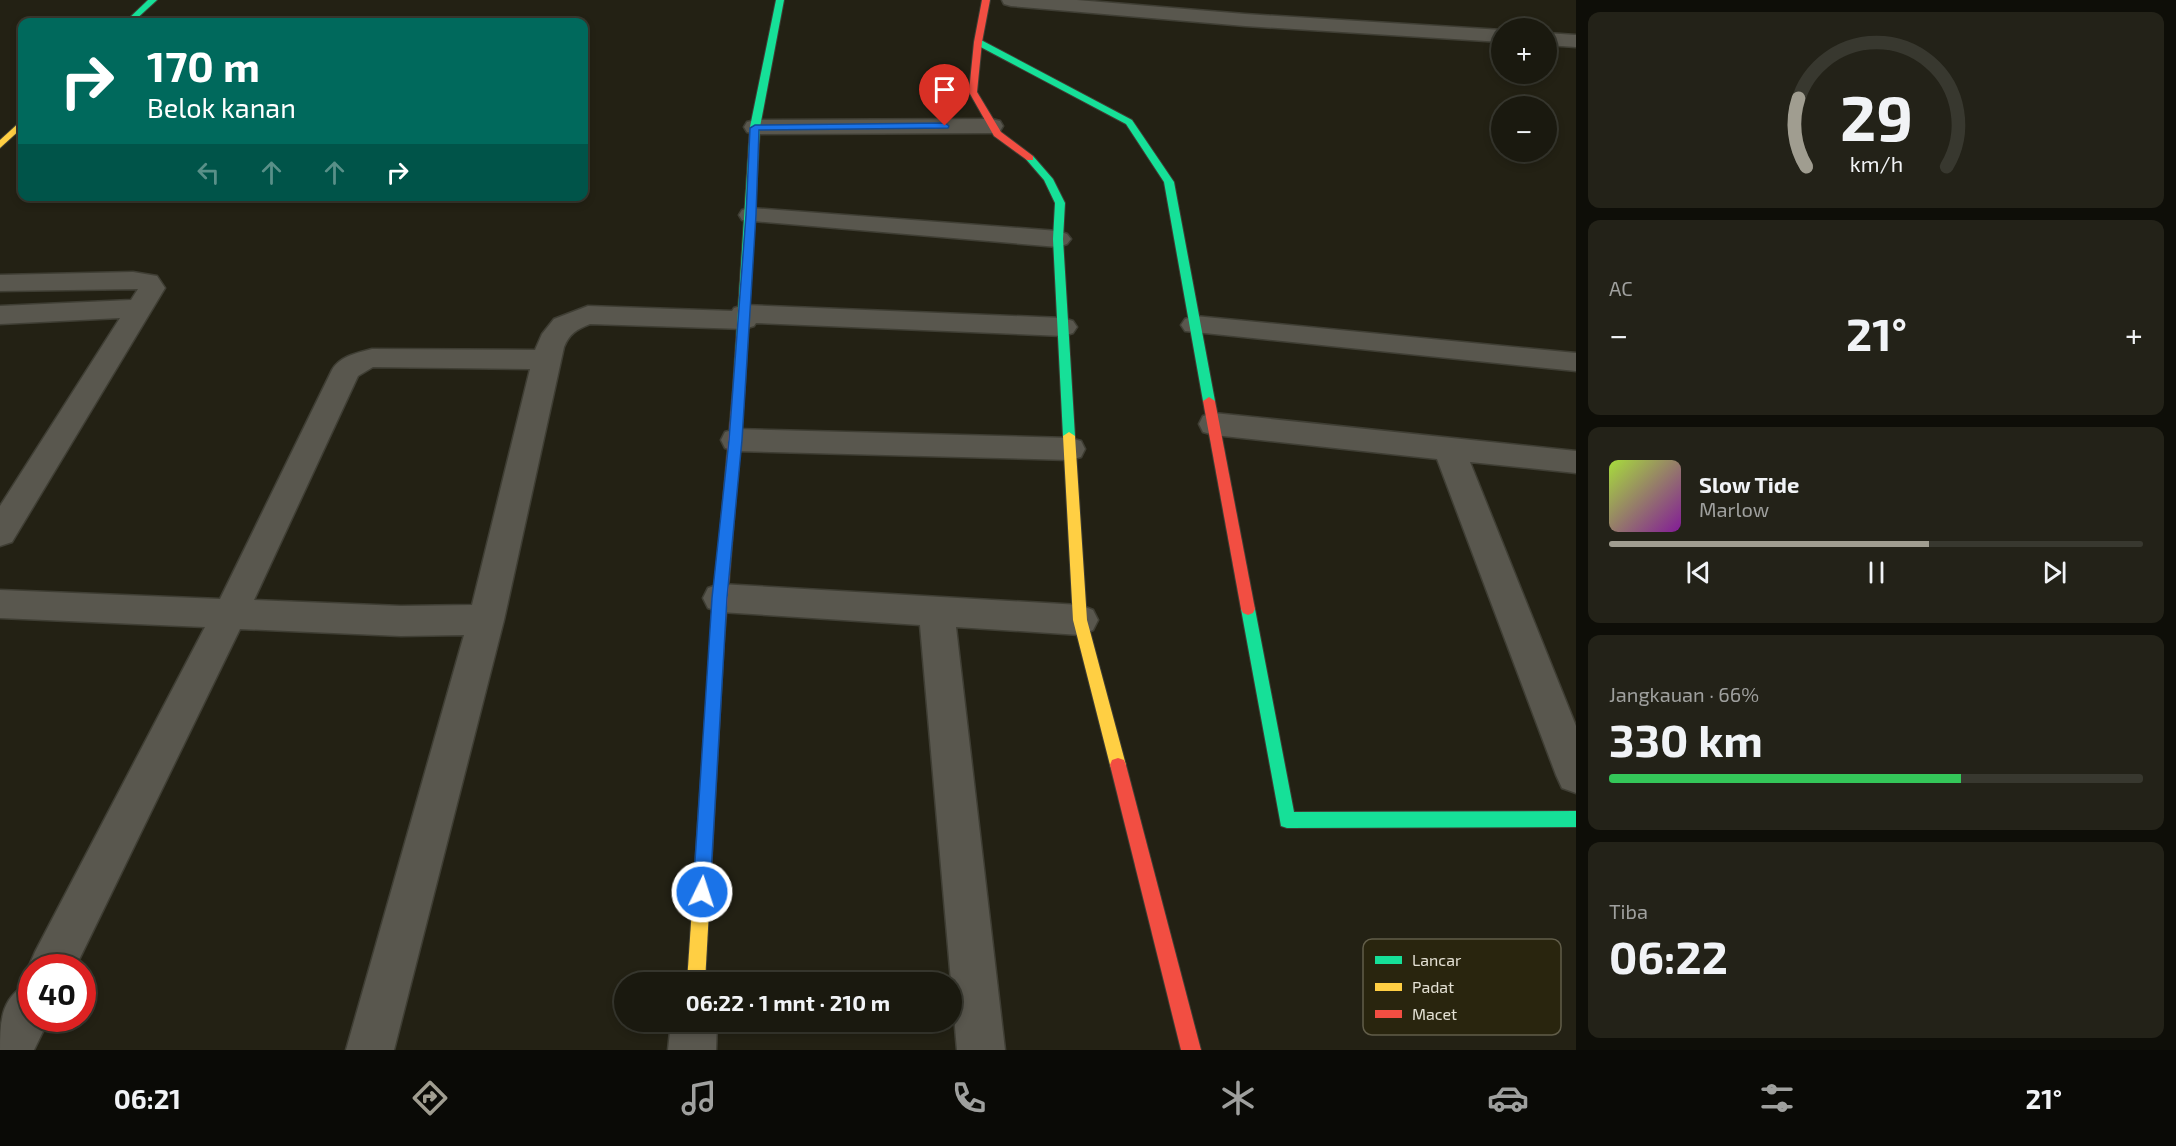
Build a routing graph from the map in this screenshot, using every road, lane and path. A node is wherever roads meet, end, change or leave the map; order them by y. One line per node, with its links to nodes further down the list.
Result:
1 (153, 0): 6 (street)
2 (780, 0): 14 (street)
3 (986, 0): 11 (street)
4 (1011, 0): 7 (street)
5 (1242, 0): 7 (street)
6 (133, 18)
7 (1245, 20): 8 (street)
8 (1491, 35)
9 (1557, 40): 10 (street)
10 (1576, 41)
11 (978, 42): 12 (street); 22 (street)
12 (992, 126): 14 (street); 17 (street)
13 (18, 127): 15 (street)
14 (755, 128): 16 (street)
15 (0, 145)
16 (751, 215): 17 (street); 21 (street)
17 (1058, 239): 23 (street)
18 (0, 283): 19 (street)
19 (140, 308): 20 (street); 31 (street)
20 (0, 315)
21 (744, 317): 23 (street); 24 (street); 27 (street)
22 (1196, 325): 25 (street); 26 (street)
23 (1063, 327): 28 (street)
24 (547, 360): 35 (street); 36 (street)
25 (1576, 362)
26 (1214, 424): 29 (street); 39 (street)
27 (736, 440): 28 (street); 32 (street)
28 (1070, 449): 37 (street)
29 (1449, 449): 30 (street); 38 (street)
30 (1576, 462)
31 (0, 533)
32 (720, 598): 34 (street); 41 (street)
33 (0, 604): 35 (street)
34 (936, 611): 37 (street); 47 (street)
35 (230, 614): 36 (street); 40 (street)
36 (486, 620): 45 (street)
37 (1080, 620): 48 (street)
38 (1576, 775)
39 (1576, 819)
40 (58, 954)
41 (697, 972)
42 (18, 1032): 44 (street)
43 (693, 1032): 46 (street)
44 (9, 1050)
45 (370, 1050)
46 (692, 1050)
47 (981, 1050)
48 (1191, 1050)

